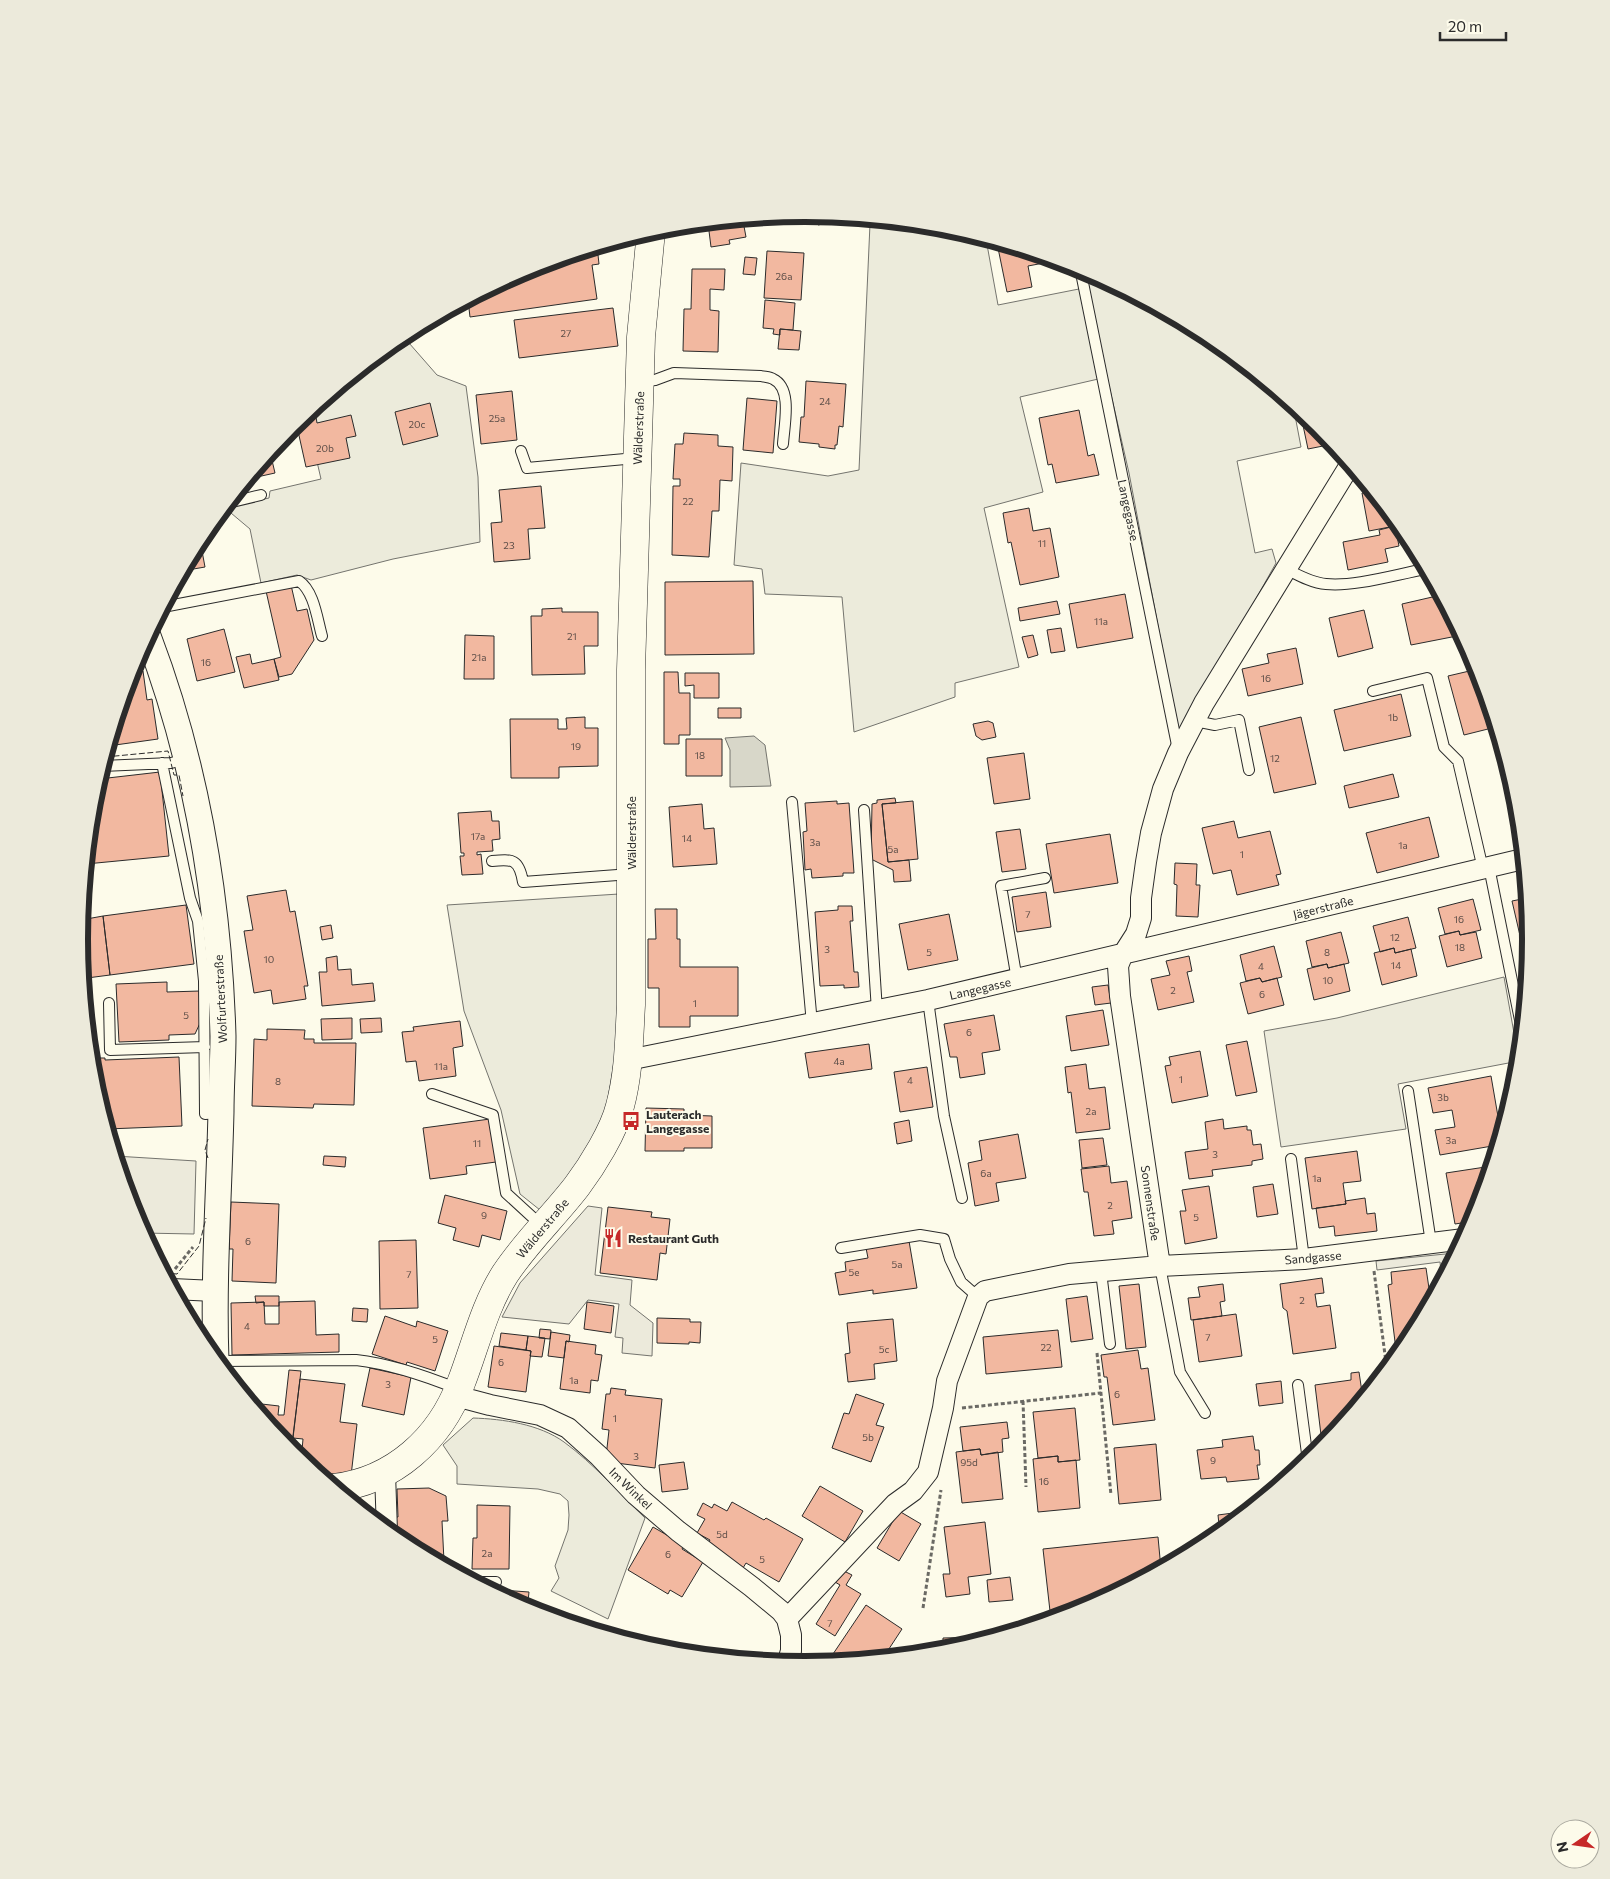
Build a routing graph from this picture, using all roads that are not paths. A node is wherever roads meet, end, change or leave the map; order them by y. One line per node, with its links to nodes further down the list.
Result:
1 (650, 239): 3 (main road, Wälderstraße)
2 (1082, 278): 17 (lane, Langegasse)
3 (640, 382): 4 (lane); 6 (main road, Wälderstraße)
4 (783, 444)
5 (521, 451): 6 (lane)
6 (637, 458): 27 (main road, Wälderstraße)
7 (1347, 470): 10 (street)
8 (262, 495): 9 (lane)
9 (238, 501)
10 (1286, 569): 11 (lane); 16 (street)
11 (1420, 570)
12 (170, 606): 13 (lane)
13 (322, 636)
14 (149, 649): 18 (street, Wolfurterstraße)
15 (1373, 691): 26 (lane)
16 (1195, 721): 17 (street); 21 (lane)
17 (1178, 753): 29 (street)
18 (187, 759): 19 (lane); 40 (street, Wolfurterstraße)
19 (162, 763): 20 (lane); 36 (lane)
20 (109, 766)
21 (1249, 770)
22 (792, 802): 35 (lane)
23 (864, 810): 33 (lane)
24 (1518, 860): 26 (street, Jägerstraße)
25 (492, 861): 27 (lane)
26 (1486, 868): 29 (street, Jägerstraße); 34 (lane)
27 (631, 874): 37 (main road, Wälderstraße)
28 (1045, 878): 30 (lane)
29 (1122, 956): 30 (street, Langegasse); 48 (street, Sonnenstraße)
30 (1017, 980): 31 (street, Langegasse)
31 (928, 1000): 33 (street, Langegasse); 42 (lane)
32 (109, 1002): 36 (lane)
33 (877, 1010): 35 (street, Langegasse)
34 (1518, 1013)
35 (812, 1024): 37 (street, Langegasse)
36 (205, 1047): 40 (lane)
37 (628, 1060): 43 (main road, Wälderstraße)
38 (1408, 1091): 45 (lane)
39 (432, 1094): 43 (lane)
40 (221, 1113): 51 (street, Wolfurterstraße)
41 (1291, 1159): 47 (lane)
42 (962, 1198)
43 (542, 1227): 57 (main road, Wälderstraße)
44 (1456, 1240): 45 (street, Sandgasse)
45 (1431, 1244): 47 (street, Sandgasse)
46 (841, 1248): 52 (lane)
47 (1304, 1259): 48 (street, Sandgasse)
48 (1160, 1266): 49 (street); 58 (lane)
49 (1101, 1272): 52 (street); 53 (lane)
50 (179, 1289): 51 (street)
51 (215, 1291): 54 (street, Wolfurterstraße)
52 (978, 1297): 65 (street)
53 (1110, 1344)
54 (216, 1349)
55 (225, 1361): 57 (lane)
56 (1298, 1384): 59 (lane)
57 (457, 1393): 60 (main road, Wälderstraße); 65 (street, Im Winkel)
58 (1206, 1413)
59 (1307, 1452)
60 (385, 1473): 61 (main road, Wälderstraße); 62 (street)
61 (341, 1487)
62 (387, 1522)
63 (486, 1582): 64 (lane)
64 (496, 1582)
65 (787, 1619): 66 (street)
66 (789, 1656)

